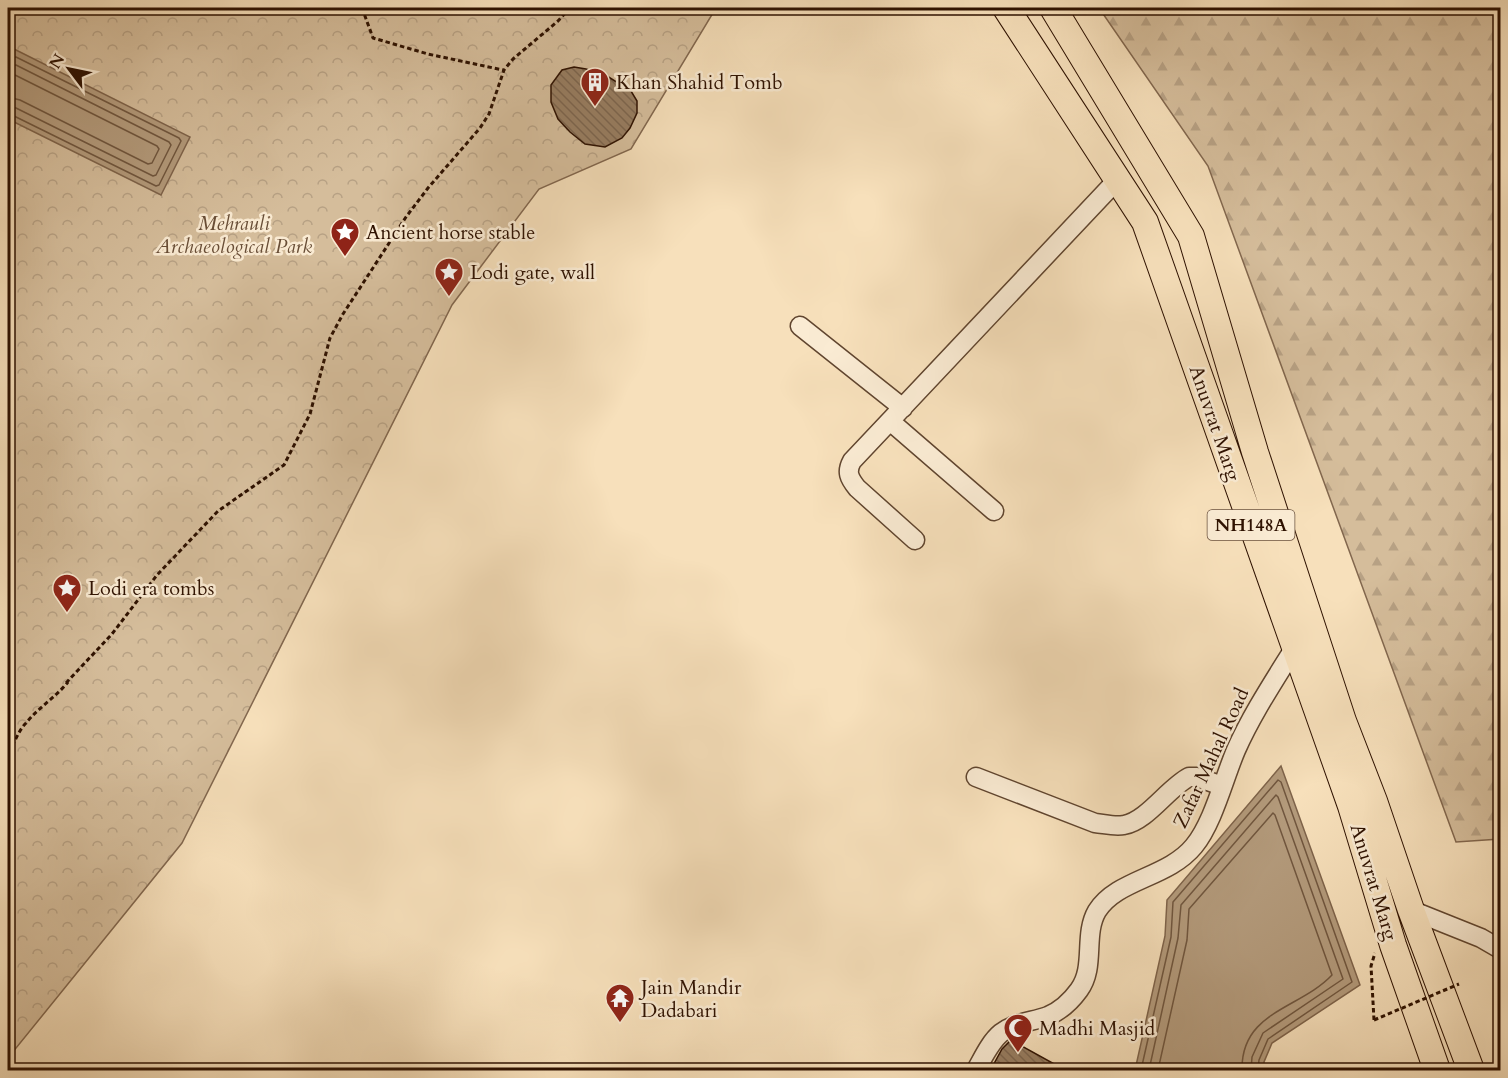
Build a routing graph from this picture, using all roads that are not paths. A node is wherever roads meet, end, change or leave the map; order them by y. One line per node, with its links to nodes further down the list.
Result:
1 (1006, 8): 3 (highway, Anuvrat Marg / NH148A)
2 (1053, 8): 11 (highway, Anuvrat Marg / NH148A)
3 (1119, 179): 5 (street); 8 (highway, Anuvrat Marg / NH148A)
4 (800, 326): 5 (street)
5 (897, 415): 6 (street); 7 (street)
6 (994, 512)
7 (915, 540)
8 (1294, 647): 10 (street, Zafar Mahal Road); 14 (highway, Anuvrat Marg / NH148A)
9 (976, 777): 10 (street)
10 (1222, 786): 13 (street, Zafar Mahal Road)
11 (1411, 910): 12 (street); 15 (highway, Anuvrat Marg / NH148A)
12 (1500, 949)
13 (976, 1071)
14 (1437, 1071)
15 (1472, 1071)

